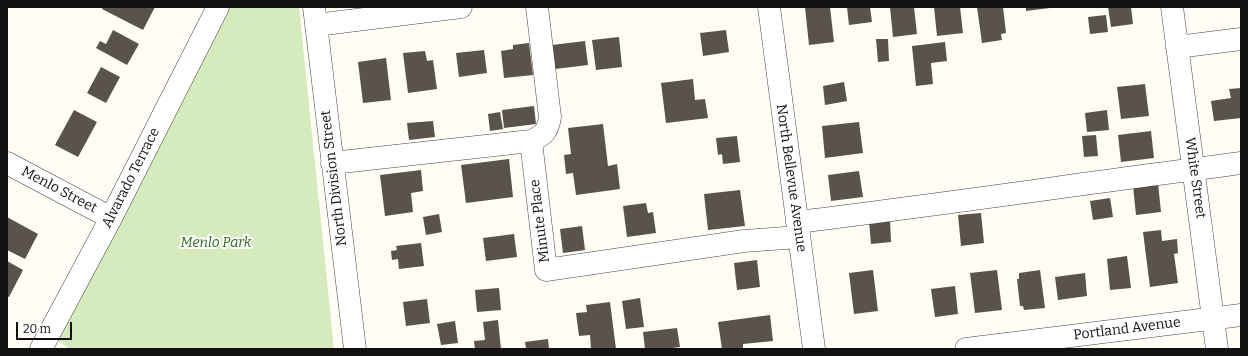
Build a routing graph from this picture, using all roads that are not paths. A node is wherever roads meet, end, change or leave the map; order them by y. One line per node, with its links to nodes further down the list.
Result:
1 (218, 7): 14 (street, Alvarado Terrace)
2 (461, 7): 6 (street)
3 (537, 7): 9 (street)
4 (769, 7): 15 (street, North Bellevue Avenue)
5 (1172, 7): 8 (street, White Street)
6 (315, 16): 11 (street, North Division Street)
7 (1241, 39): 8 (street)
8 (1177, 47): 13 (street, White Street)
9 (531, 141): 11 (street); 15 (street, Minute Place)
10 (7, 163): 14 (street, Menlo Street)
11 (332, 163): 19 (street, North Division Street)
12 (1241, 163): 13 (street)
13 (1193, 169): 15 (street); 17 (street, White Street)
14 (111, 218): 18 (street, Alvarado Terrace)
15 (798, 230): 20 (street, North Bellevue Avenue)
16 (1241, 315): 17 (street, Portland Avenue)
17 (1213, 318): 21 (street, Portland Avenue); 22 (street, White Street)
18 (41, 349)
19 (355, 349)
20 (814, 349)
21 (966, 349)
22 (1217, 349)

